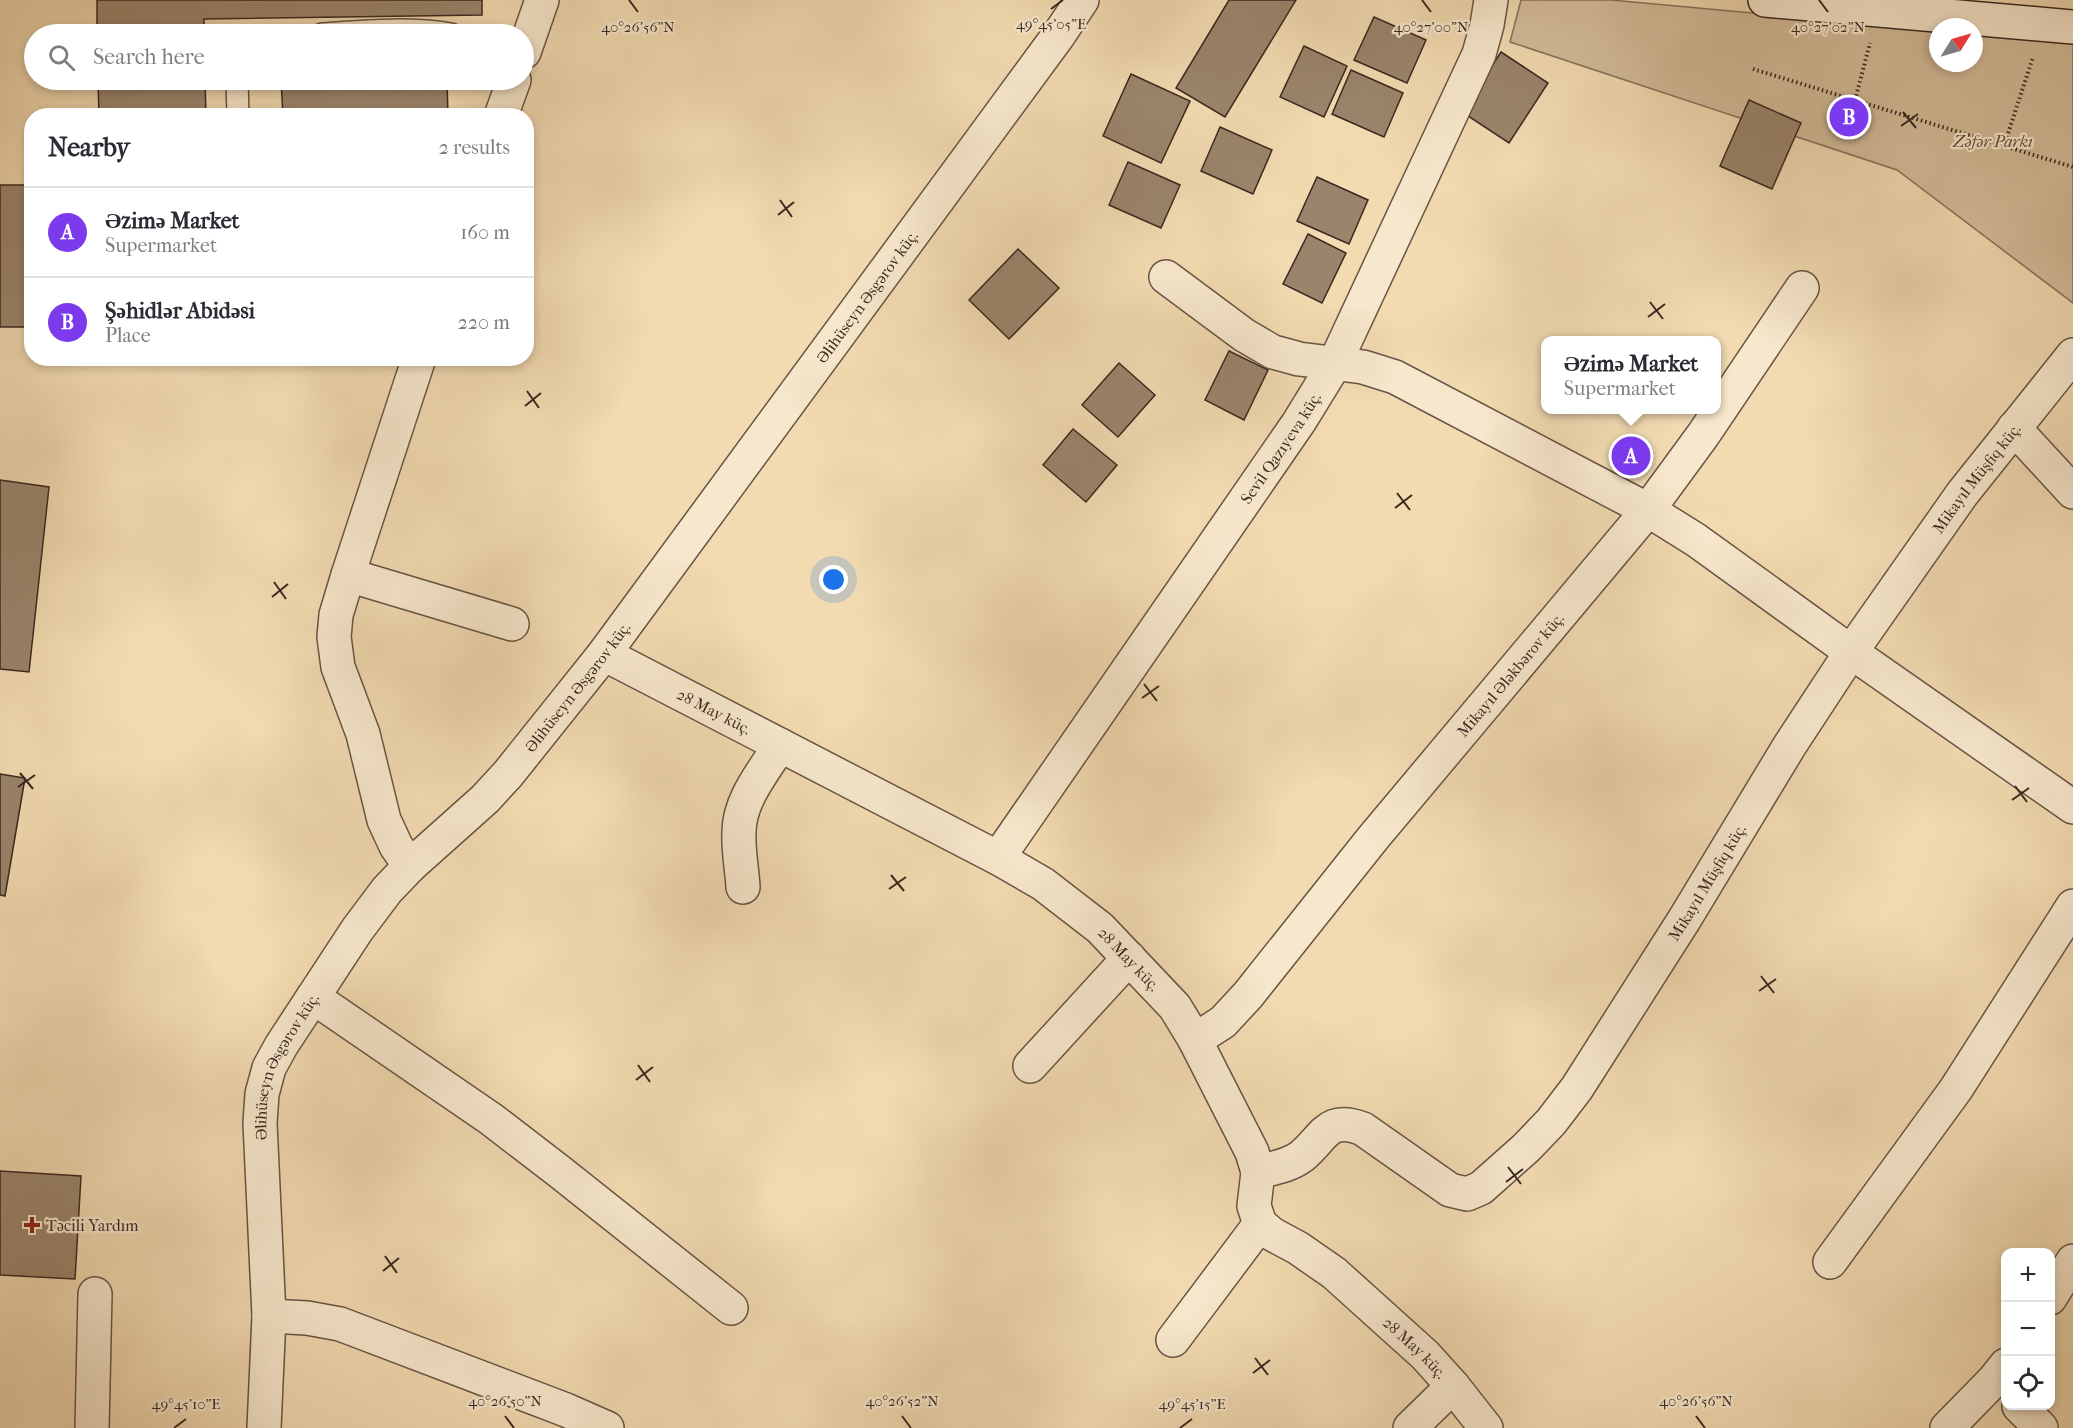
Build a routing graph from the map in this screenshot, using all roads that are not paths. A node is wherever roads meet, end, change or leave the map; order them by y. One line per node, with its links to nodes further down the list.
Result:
1 (542, 0): 5 (street)
2 (1082, 0): 24 (street, Əlihüseyn Əsgərov küç.)
3 (1491, 0): 14 (street, Sevil Qazıyeva küç.)
4 (1765, 0): 6 (street)
5 (534, 24)
6 (2073, 27)
7 (237, 90): 9 (lane)
8 (510, 90): 10 (street)
9 (238, 108)
10 (504, 108)
11 (1167, 277): 14 (street)
12 (1802, 288): 16 (street, Mikayıl Ələkbərov küç.)
13 (2073, 354): 18 (street, Mikayıl Müşfiq küç.)
14 (1334, 365): 20 (street); 27 (street, Sevil Qazıyeva küç.)
15 (416, 366): 21 (street)
16 (1721, 408)
17 (1717, 414): 20 (street, Mikayıl Ələkbərov küç.)
18 (2014, 428): 19 (street); 23 (street, Mikayıl Müşfiq küç.)
19 (2073, 492)
20 (1648, 510): 23 (street); 33 (street, Mikayıl Ələkbərov küç.)
21 (348, 575): 22 (street); 28 (street)
22 (512, 624)
23 (1851, 652): 26 (street); 35 (street, Mikayıl Müşfiq küç.)
24 (604, 654): 25 (street, 28 May küç.); 28 (street, Əlihüseyn Əsgərov küç.)
25 (780, 745): 27 (street, 28 May küç.); 29 (street)
26 (2073, 807)
27 (998, 858): 31 (street, 28 May küç.)
28 (410, 866): 32 (street, Əlihüseyn Əsgərov küç.)
29 (743, 887)
30 (2073, 906): 38 (street)
31 (1129, 958): 33 (street, 28 May küç.); 34 (street)
32 (313, 997): 41 (street); 42 (street, Əlihüseyn Əsgərov küç.)
33 (1195, 1040): 35 (street, 28 May küç.)
34 (1030, 1066)
35 (1258, 1172): 36 (street, 28 May küç.)
36 (1260, 1224): 43 (street); 45 (street, 28 May küç.)
37 (2073, 1261): 39 (street)
38 (1830, 1262)
39 (2055, 1290)
40 (95, 1294): 47 (street)
41 (731, 1308)
42 (269, 1316): 48 (street, Əlihüseyn Əsgərov küç.); 49 (street)
43 (1173, 1340)
44 (2001, 1380): 52 (street)
45 (1453, 1386): 50 (street); 51 (street, 28 May küç.)
46 (2023, 1410): 53 (street)
47 (92, 1428)
48 (264, 1428)
49 (607, 1428)
50 (1410, 1428)
51 (1486, 1428)
52 (1947, 1428)
53 (2041, 1428)

